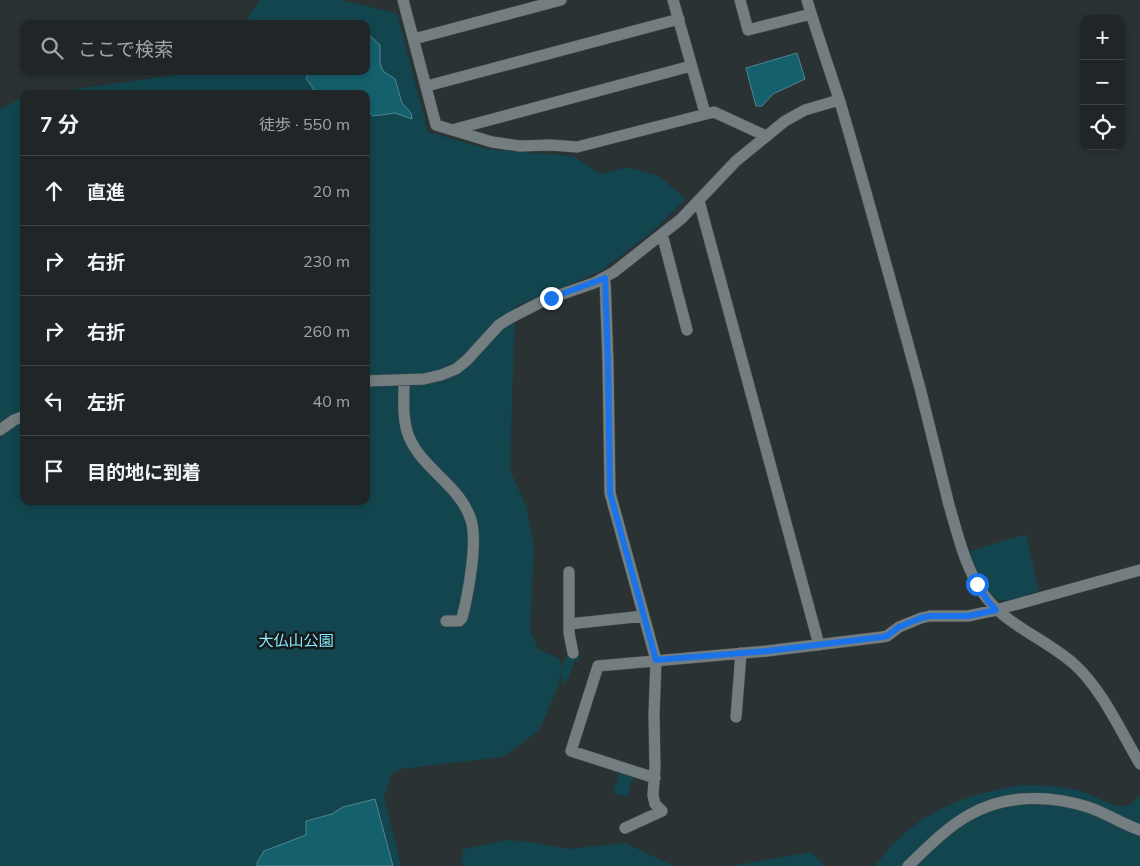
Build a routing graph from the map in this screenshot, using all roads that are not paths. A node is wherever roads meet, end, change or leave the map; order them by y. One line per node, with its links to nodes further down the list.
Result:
1 (403, 0): 8 (street)
2 (561, 0): 8 (street)
3 (674, 0): 7 (street)
4 (740, 0): 6 (street)
5 (807, 0): 6 (street)
6 (811, 14): 11 (street)
7 (679, 19): 9 (street); 10 (street)
8 (414, 39): 10 (street)
9 (692, 66): 12 (street); 13 (street)
10 (427, 86): 13 (street)
11 (839, 100): 14 (street); 25 (street)
12 (705, 113): 13 (street); 14 (street)
13 (450, 131)
14 (766, 136): 15 (street)
15 (699, 201): 16 (street); 29 (street)
16 (662, 234): 17 (street); 18 (street)
17 (605, 278): 19 (street); 26 (street)
18 (687, 330)
19 (404, 380): 20 (street); 27 (street)
20 (370, 381)
21 (20, 418): 22 (street)
22 (0, 430)
23 (1140, 570): 25 (street)
24 (569, 572): 28 (street)
25 (996, 610): 29 (street); 34 (street)
26 (644, 616): 28 (street); 32 (street)
27 (446, 621)
28 (569, 624): 30 (street)
29 (819, 645): 31 (street)
30 (573, 653)
31 (741, 653): 32 (street); 33 (street)
32 (656, 660): 35 (street); 35 (street)
33 (736, 717)
34 (1140, 764)
35 (655, 778): 36 (street)
36 (625, 828)
37 (1140, 830): 38 (street)
38 (908, 866)

